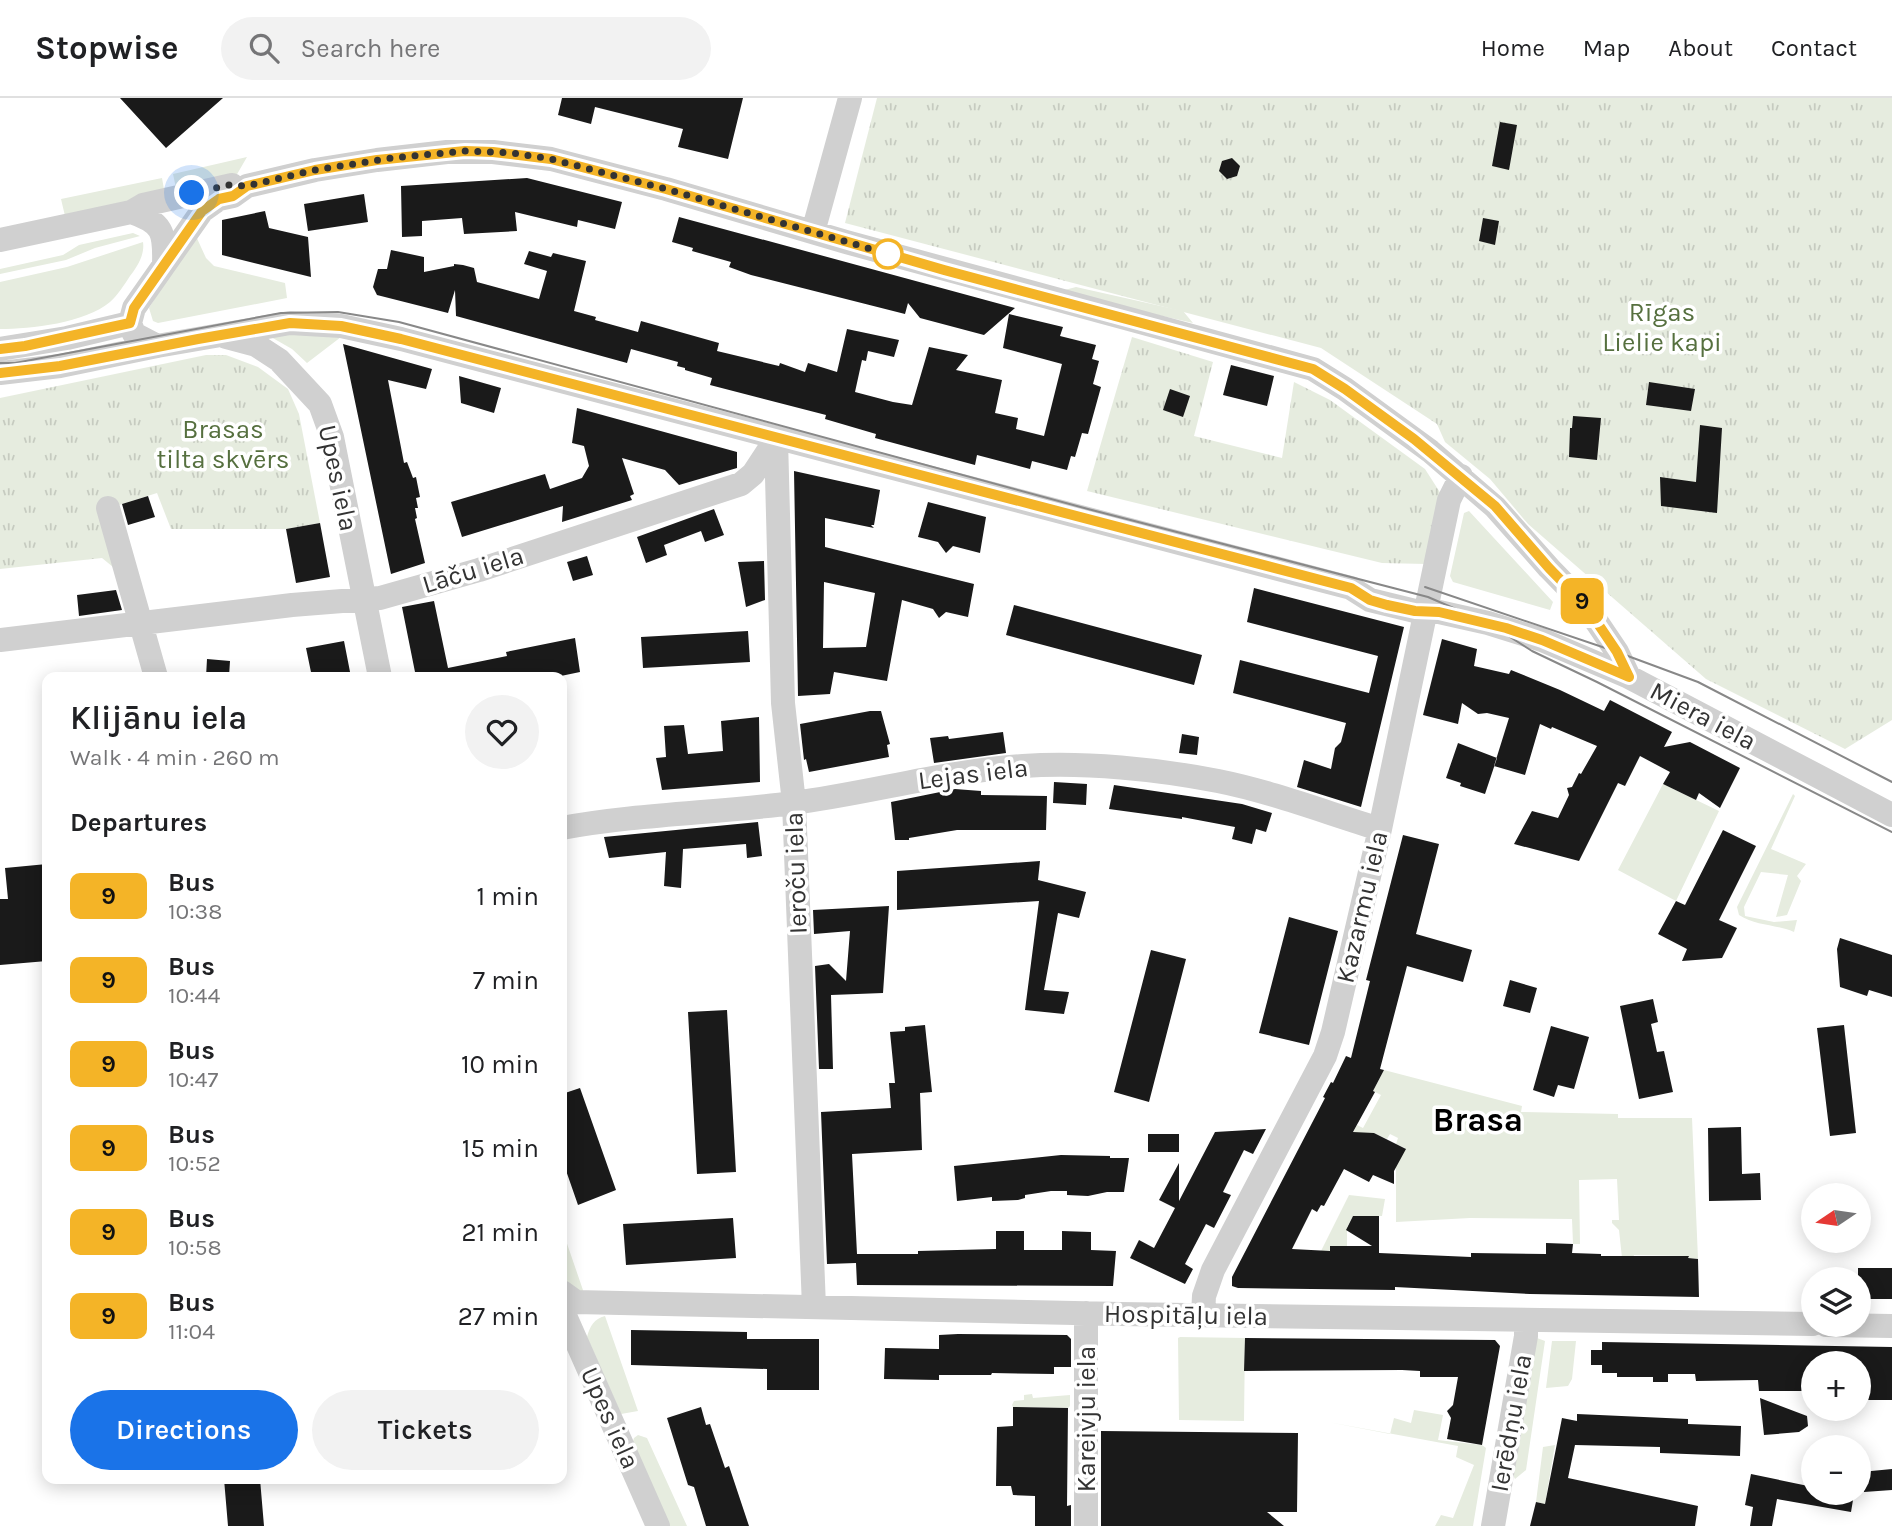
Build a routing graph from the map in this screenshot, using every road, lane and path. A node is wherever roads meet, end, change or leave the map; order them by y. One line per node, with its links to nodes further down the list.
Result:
1 (850, 98): 4 (street)
2 (247, 186): 3 (street); 4 (street); 6 (street)
3 (131, 212): 5 (street); 6 (street)
4 (813, 232): 13 (street)
5 (0, 240)
6 (164, 264): 7 (street)
7 (130, 323): 9 (street); 10 (street)
8 (219, 335): 9 (street, Miera iela); 12 (street, Miera iela); 15 (street, Upes iela)
9 (157, 346): 11 (street, Miera iela)
10 (0, 349)
11 (0, 373)
12 (776, 439): 15 (street, Lāču iela); 16 (street, Miera iela); 22 (street, Ieroču iela)
13 (1461, 476): 16 (street, Kazarmu iela); 21 (street)
14 (108, 508): 17 (street)
15 (364, 600): 17 (street, Lāču iela); 20 (street, Upes iela)
16 (1424, 612): 21 (street, Miera iela); 25 (street, Kazarmu iela)
17 (140, 624): 18 (street, Lāču iela); 19 (street)
18 (0, 640)
19 (154, 672)
20 (379, 672)
21 (1629, 677): 23 (street, Miera iela)
22 (794, 803): 24 (street, Lejas iela); 25 (street, Lejas iela); 27 (street, Ieroču iela)
23 (1892, 815)
24 (567, 827)
25 (1380, 830): 29 (street, Kazarmu iela)
26 (567, 1296): 27 (street, Hospitāļu iela)
27 (814, 1307): 28 (street, Hospitāļu iela)
28 (1086, 1313): 29 (street, Hospitāļu iela); 36 (street, Kareivju iela)
29 (1203, 1315): 31 (street, Hospitāļu iela)
30 (567, 1320): 35 (street, Upes iela)
31 (1526, 1320): 32 (street, Hospitāļu iela); 37 (street, Ierēdņu iela)
32 (1801, 1324)
33 (1871, 1326): 34 (street)
34 (1892, 1326)
35 (658, 1526)
36 (1086, 1526)
37 (1493, 1526)

